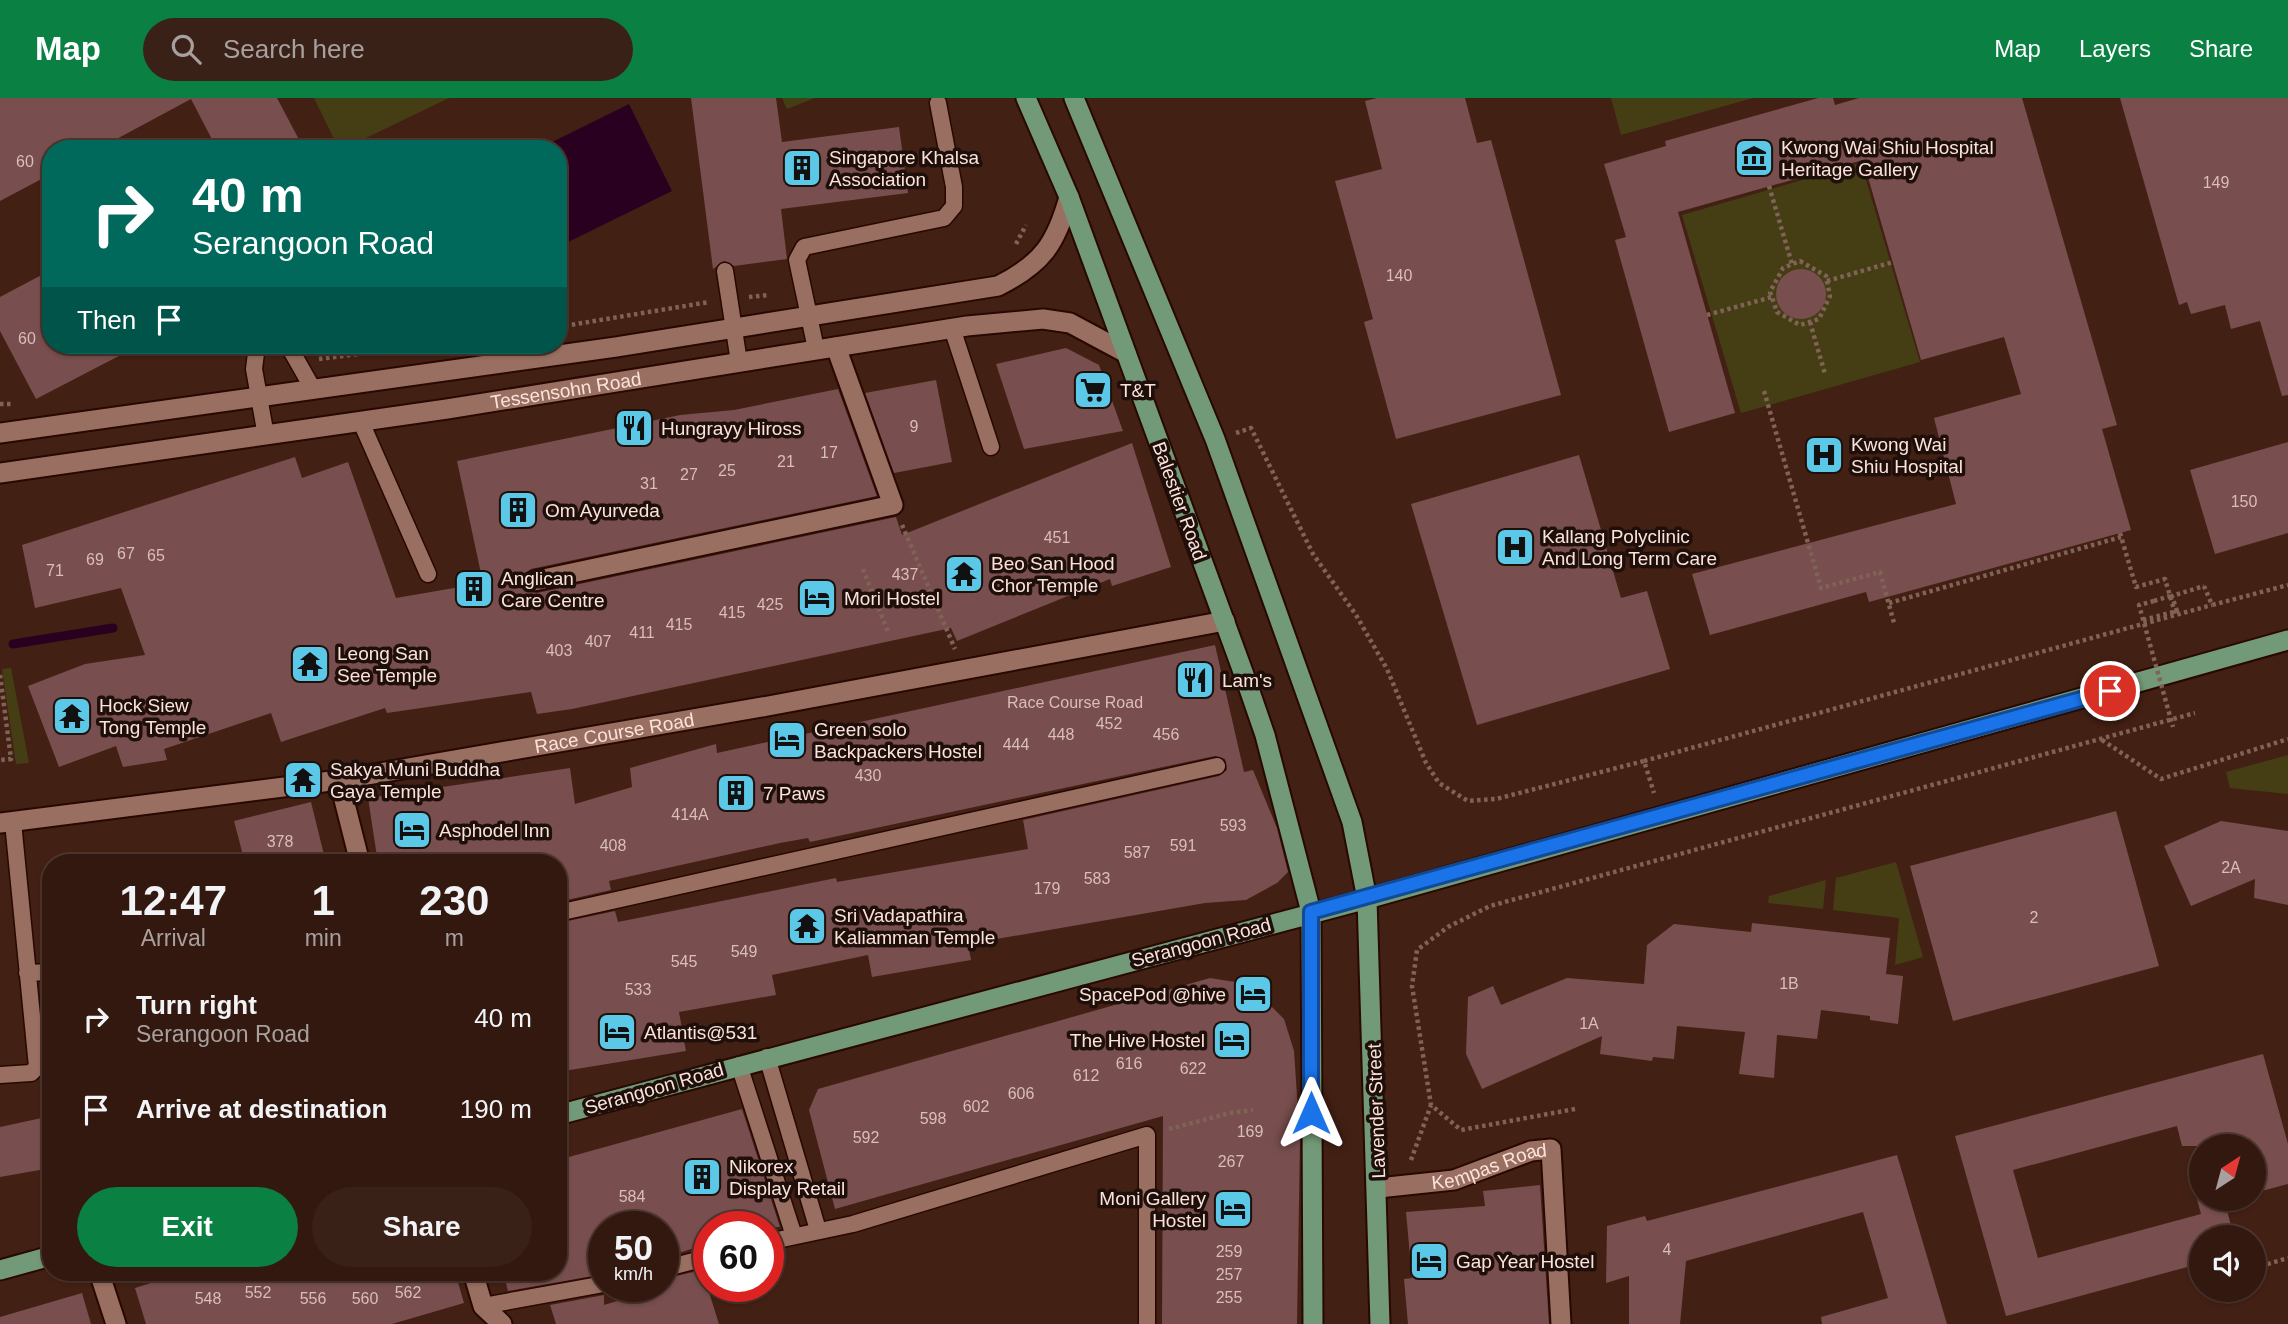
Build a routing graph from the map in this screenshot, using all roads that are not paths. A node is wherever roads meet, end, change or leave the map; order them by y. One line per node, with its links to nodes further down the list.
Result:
1 (1026, 98): 4 (main road, Balestier Road)
2 (1074, 98): 31 (main road)
3 (938, 103): 6 (lane)
4 (1069, 197): 6 (street, Tessensohn Road); 11 (main road, Balestier Road)
5 (725, 271): 8 (lane)
6 (809, 317): 8 (street, Tessensohn Road); 9 (lane)
7 (952, 328): 9 (street, Tessensohn Road); 11 (street, Tessensohn Road); 21 (lane)
8 (734, 329): 10 (street, Tessensohn Road); 15 (lane)
9 (826, 348): 15 (street, Tessensohn Road); 24 (street)
10 (567, 353)
11 (1126, 353): 25 (main road, Balestier Road)
12 (256, 354): 17 (lane)
13 (293, 354): 16 (lane)
14 (559, 354): 16 (street, Tessensohn Road)
15 (739, 362): 18 (street, Tessensohn Road)
16 (313, 389): 17 (street, Tessensohn Road)
17 (261, 397): 19 (street, Tessensohn Road); 20 (lane)
18 (361, 422): 20 (street, Tessensohn Road); 23 (lane)
19 (0, 433)
20 (266, 436): 22 (street, Tessensohn Road)
21 (991, 447)
22 (0, 473)
23 (428, 574)
24 (534, 581)
25 (1225, 621): 28 (street, Race Course Road); 33 (main road, Balestier Road)
26 (2288, 640): 31 (main road, Serangoon Road)
27 (1217, 766): 32 (lane)
28 (339, 779): 29 (street, Race Course Road); 30 (street)
29 (6, 823): 35 (lane)
30 (358, 854)
31 (1367, 899): 33 (main road, Serangoon Road); 40 (main road, Lavender Street)
32 (567, 911)
33 (1311, 912): 36 (main road, Serangoon Road); 53 (main road)
34 (42, 972): 35 (lane)
35 (27, 973): 38 (lane)
36 (767, 1057): 37 (main road, Serangoon Road); 41 (lane)
37 (739, 1065): 39 (main road, Serangoon Road); 42 (lane)
38 (0, 1075)
39 (567, 1113)
40 (1378, 1188): 54 (main road, Lavender Street); 55 (street, Kempas Road)
41 (818, 1230): 42 (lane); 52 (lane)
42 (794, 1236): 43 (lane)
43 (784, 1238)
44 (42, 1258): 45 (main road)
45 (0, 1270)
46 (102, 1281): 50 (street)
47 (474, 1281): 49 (street)
48 (588, 1288): 49 (lane)
49 (479, 1315): 51 (street)
50 (116, 1324)
51 (502, 1324)
52 (1147, 1324)
53 (1313, 1324)
54 (1380, 1324)
55 (1560, 1324)

